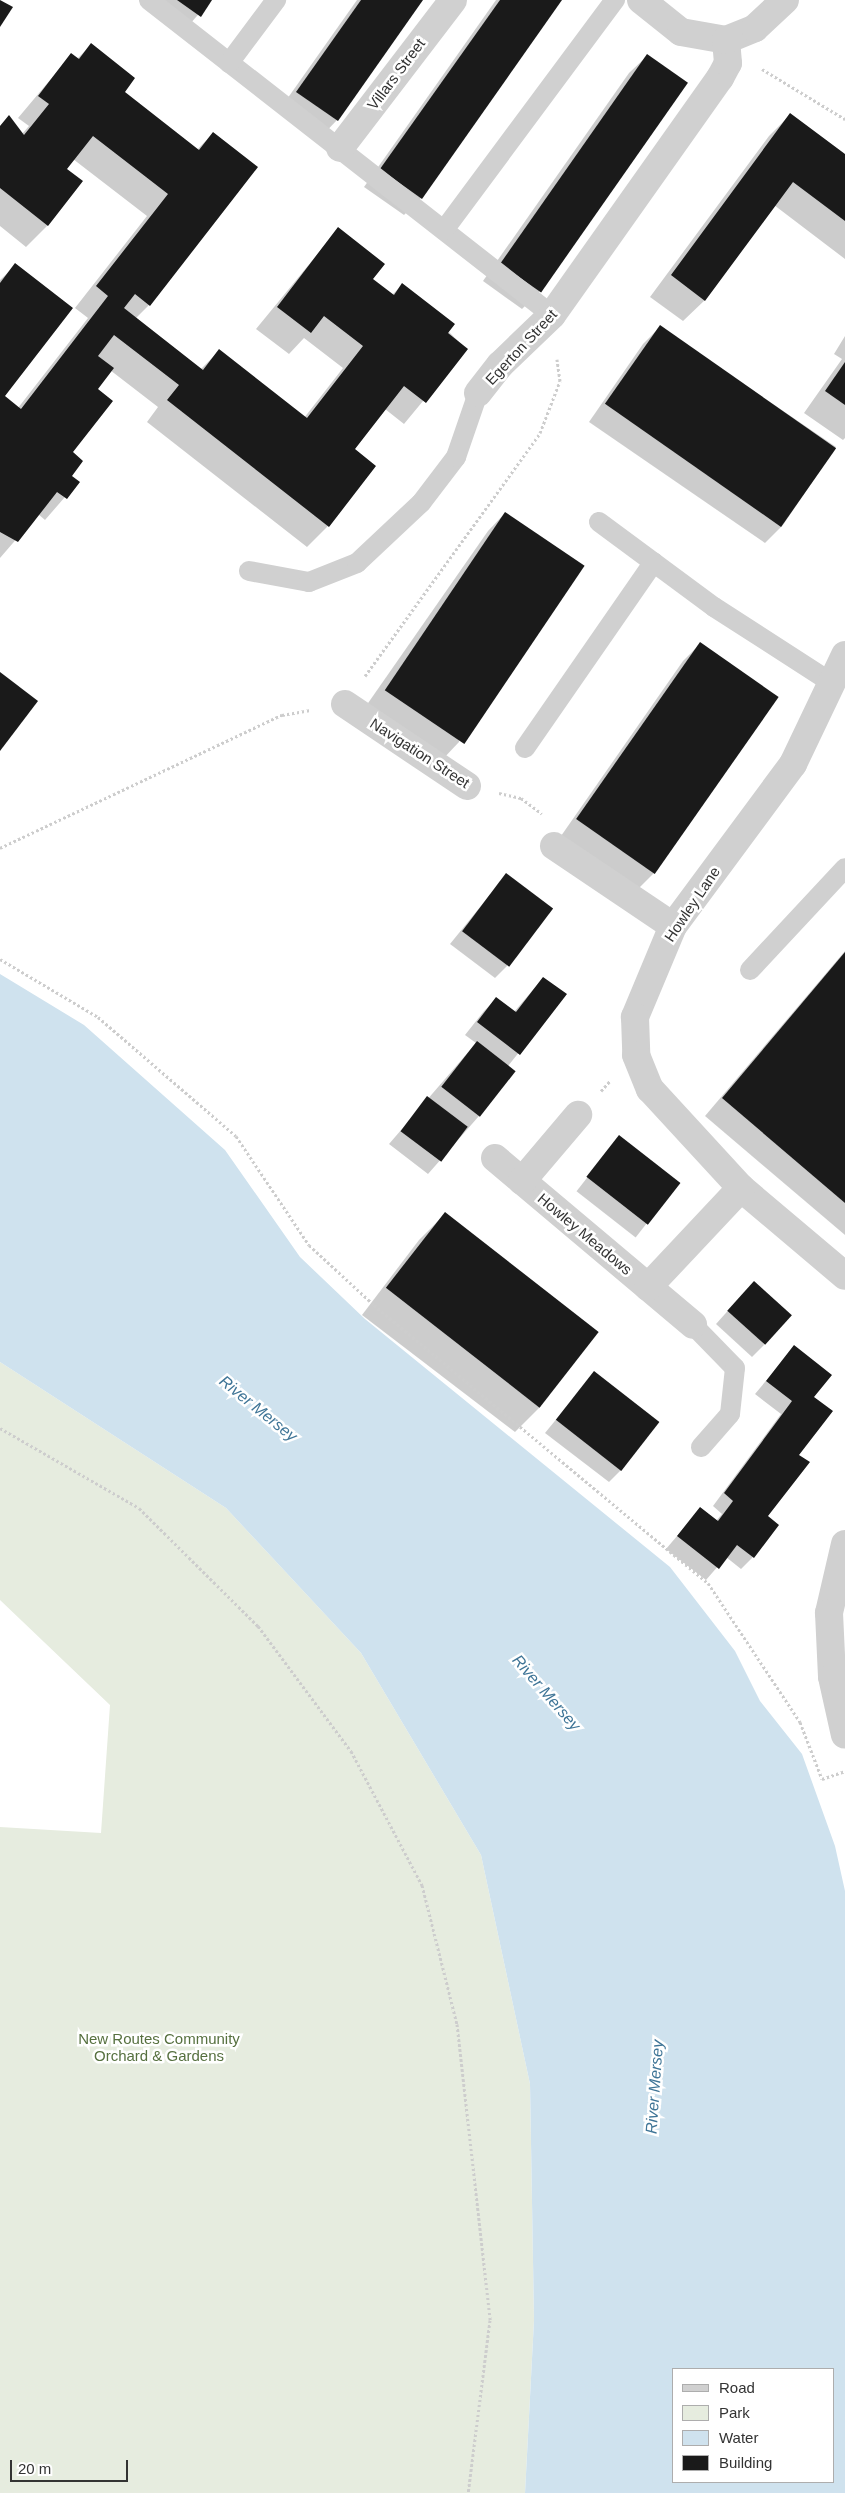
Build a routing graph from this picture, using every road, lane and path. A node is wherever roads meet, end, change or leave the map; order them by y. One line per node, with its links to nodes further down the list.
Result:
1 (149, 0): 8 (lane)
2 (276, 0): 8 (lane)
3 (453, 0): 11 (street, Villars Street)
4 (615, 0): 12 (lane)
5 (640, 0): 7 (street)
6 (785, 0): 7 (street)
7 (726, 40): 13 (street, Egerton Street)
8 (229, 63): 11 (lane)
9 (761, 68): 10 (path)
10 (845, 119)
11 (340, 148): 12 (lane)
12 (444, 230): 13 (lane)
13 (552, 315): 14 (street, Egerton Street); 20 (path)
14 (478, 393): 17 (lane, Egerton Street)
15 (599, 522): 16 (lane)
16 (654, 562): 19 (lane); 21 (lane)
17 (249, 571)
18 (845, 655): 19 (street, Howley Lane)
19 (832, 683): 26 (street, Howley Lane)
20 (345, 704): 22 (street, Navigation Street); 24 (path)
21 (525, 748)
22 (467, 786): 23 (path, Navigation Street)
23 (554, 846): 26 (street)
24 (0, 848)
25 (845, 868): 28 (lane)
26 (673, 926): 29 (street, Howley Lane)
27 (0, 959): 41 (path)
28 (750, 970)
29 (636, 1055): 30 (path); 33 (street, Howley Lane)
30 (578, 1115): 32 (street)
31 (494, 1158): 32 (street, Howley Meadows)
32 (522, 1181): 35 (street, Howley Meadows)
33 (741, 1188): 34 (street, Howley Lane); 35 (street)
34 (845, 1276)
35 (648, 1287): 36 (street, Howley Meadows)
36 (693, 1325): 38 (lane)
37 (0, 1428): 42 (path)
38 (701, 1447)
39 (845, 1544): 40 (street)
40 (845, 1735)
41 (845, 1771)
42 (468, 2493)

